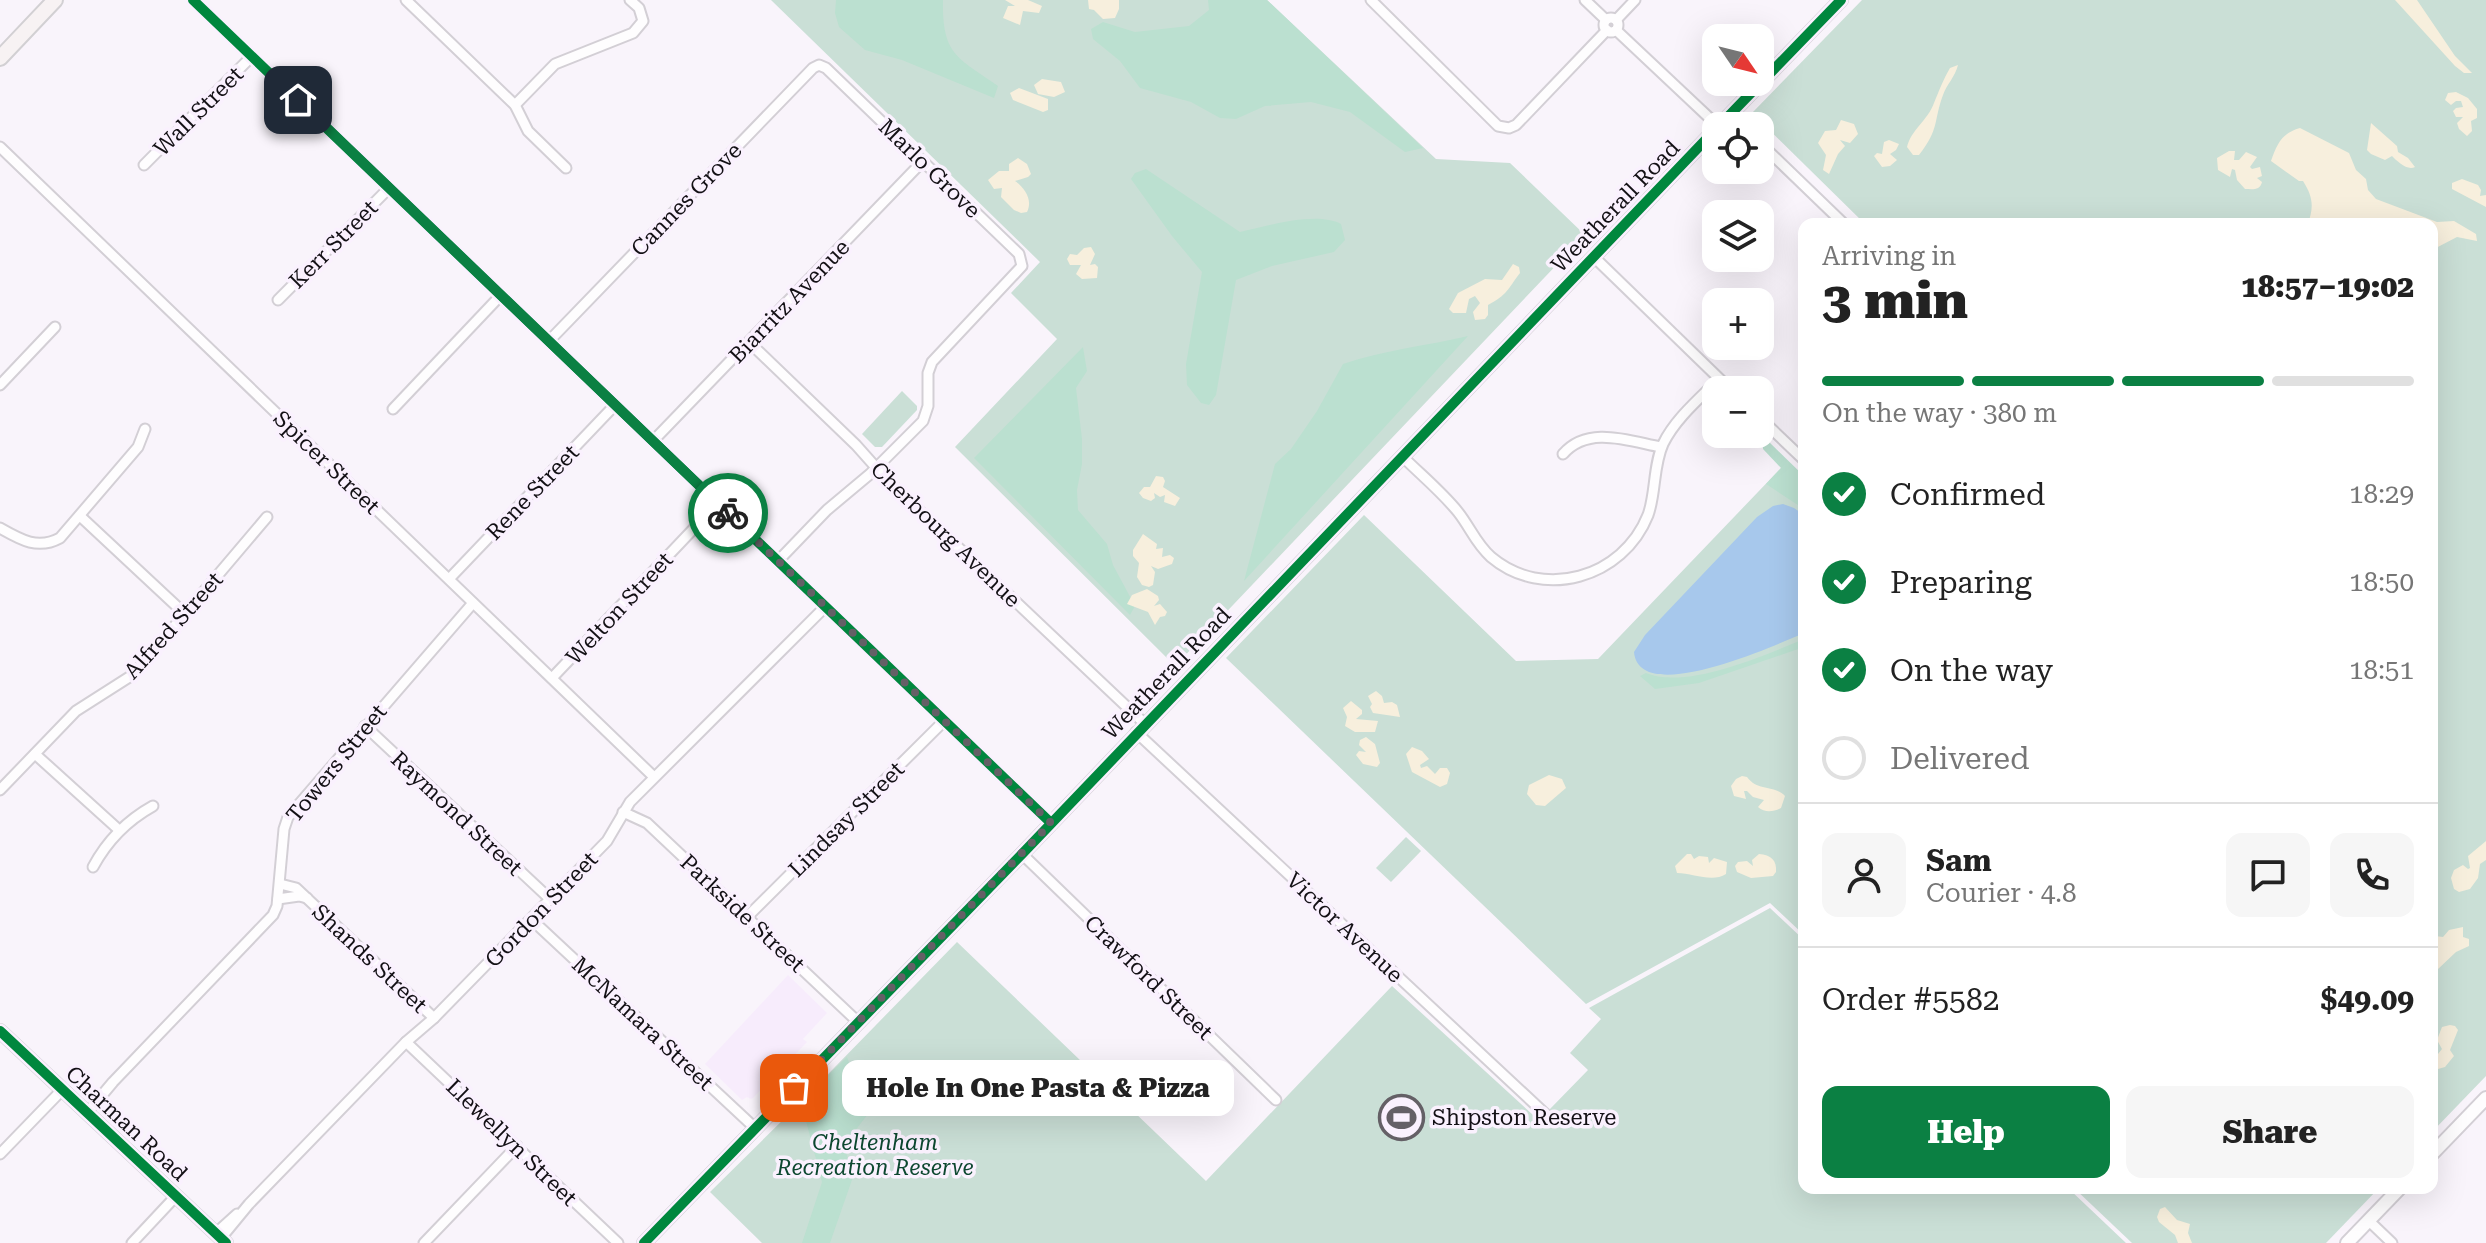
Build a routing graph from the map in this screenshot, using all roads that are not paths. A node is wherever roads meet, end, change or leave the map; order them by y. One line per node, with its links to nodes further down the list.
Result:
1 (193, 0): 10 (street)
2 (406, 0): 13 (street)
3 (630, 0): 13 (street)
4 (1371, 0): 9 (street)
5 (1585, 0): 9 (street)
6 (1635, 0): 9 (street)
7 (1834, 2): 15 (street, Weatherall Road)
8 (48, 3): 11 (main road)
9 (1611, 25): 14 (street)
10 (252, 56): 20 (street, Wall Street); 22 (street)
11 (0, 58)
12 (826, 68): 19 (street, Marlo Grove); 28 (street, Cannes Grove)
13 (515, 105): 21 (street)
14 (1702, 112)
15 (1733, 112)
16 (1702, 144): 24 (street, Weatherall Road)
17 (0, 147): 48 (street, Spicer Street)
18 (1774, 156): 23 (street)
19 (923, 161): 29 (street, Biarritz Avenue); 42 (street, Marlo Grove)
20 (144, 165)
21 (566, 168)
22 (389, 188): 25 (street); 26 (street, Kerr Street)
23 (1838, 218)
24 (1594, 257): 30 (street); 41 (street, Weatherall Road)
25 (501, 295): 28 (street); 34 (street)
26 (278, 300)
27 (55, 327): 31 (street)
28 (549, 341): 33 (street)
29 (749, 342): 37 (street, Biarritz Avenue); 42 (street, Cherbourg Avenue)
30 (1716, 376)
31 (0, 385)
32 (1702, 397): 38 (street)
33 (615, 405): 37 (street); 48 (street, Rene Street)
34 (393, 409)
35 (145, 429): 44 (street)
36 (1774, 431): 40 (street)
37 (653, 441): 43 (street)
38 (1661, 447): 39 (street); 41 (street)
39 (1563, 454)
40 (1798, 454)
41 (1402, 456): 55 (street, Weatherall Road)
42 (877, 468): 47 (street); 55 (street, Cherbourg Avenue)
43 (718, 503): 47 (street); 52 (street, Welton Street)
44 (80, 516): 46 (street); 51 (street)
45 (267, 517): 51 (street, Alfred Street)
46 (0, 528)
47 (778, 561): 50 (street)
48 (449, 579): 49 (street, Spicer Street)
49 (473, 603): 52 (street, Spicer Street); 54 (street, Towers Street)
50 (825, 607): 53 (street); 57 (street, Gordon Street)
51 (185, 614): 56 (street, Alfred Street)
52 (552, 678): 57 (street, Spicer Street)
53 (944, 721): 61 (street); 69 (street, Lindsay Street)
54 (365, 726): 65 (street, Towers Street); 68 (street, Raymond Street)
55 (1141, 728): 61 (street, Weatherall Road); 79 (street, Victor Avenue)
56 (35, 754): 58 (street, Alfred Street); 62 (street)
57 (654, 777): 60 (street, Gordon Street)
58 (0, 790)
59 (153, 806): 62 (street)
60 (623, 812): 68 (street, Gordon Street); 69 (street, Parkside Street)
61 (1051, 823): 63 (street, Weatherall Road)
62 (119, 830): 64 (street)
63 (1022, 854): 72 (street, Weatherall Road); 77 (street, Crawford Street)
64 (93, 867)
65 (280, 884): 66 (street, Shands Street); 67 (street, Towers Street)
66 (307, 898): 67 (street, Shands Street); 71 (street, Shands Street)
67 (278, 899): 78 (street, Towers Street)
68 (550, 899): 70 (street, Gordon Street)
69 (747, 917): 72 (street, Parkside Street)
70 (531, 919): 71 (street, Gordon Street); 80 (street, McNamara Street)
71 (434, 1018): 74 (street, Gordon Street)
72 (858, 1022): 80 (street, Weatherall Road)
73 (0, 1031): 75 (street, Charman Road)
74 (406, 1042): 81 (street, Llewellyn Street); 87 (street, Gordon Street)
75 (62, 1090): 78 (street, Charman Road); 83 (street)
76 (2486, 1098): 82 (street)
77 (1276, 1100)
78 (85, 1111): 85 (street, Charman Road)
79 (1554, 1122)
80 (755, 1128): 88 (street, Weatherall Road)
81 (517, 1146): 90 (street); 91 (street, Llewellyn Street)
82 (2438, 1148)
83 (0, 1154)
84 (2394, 1194): 86 (street)
85 (176, 1196): 87 (street, Charman Road); 89 (street)
86 (2368, 1220): 92 (street); 93 (street)
87 (221, 1238)
88 (649, 1241)
89 (132, 1243)
90 (424, 1243)
91 (618, 1243)
92 (2347, 1243)
93 (2392, 1243)

